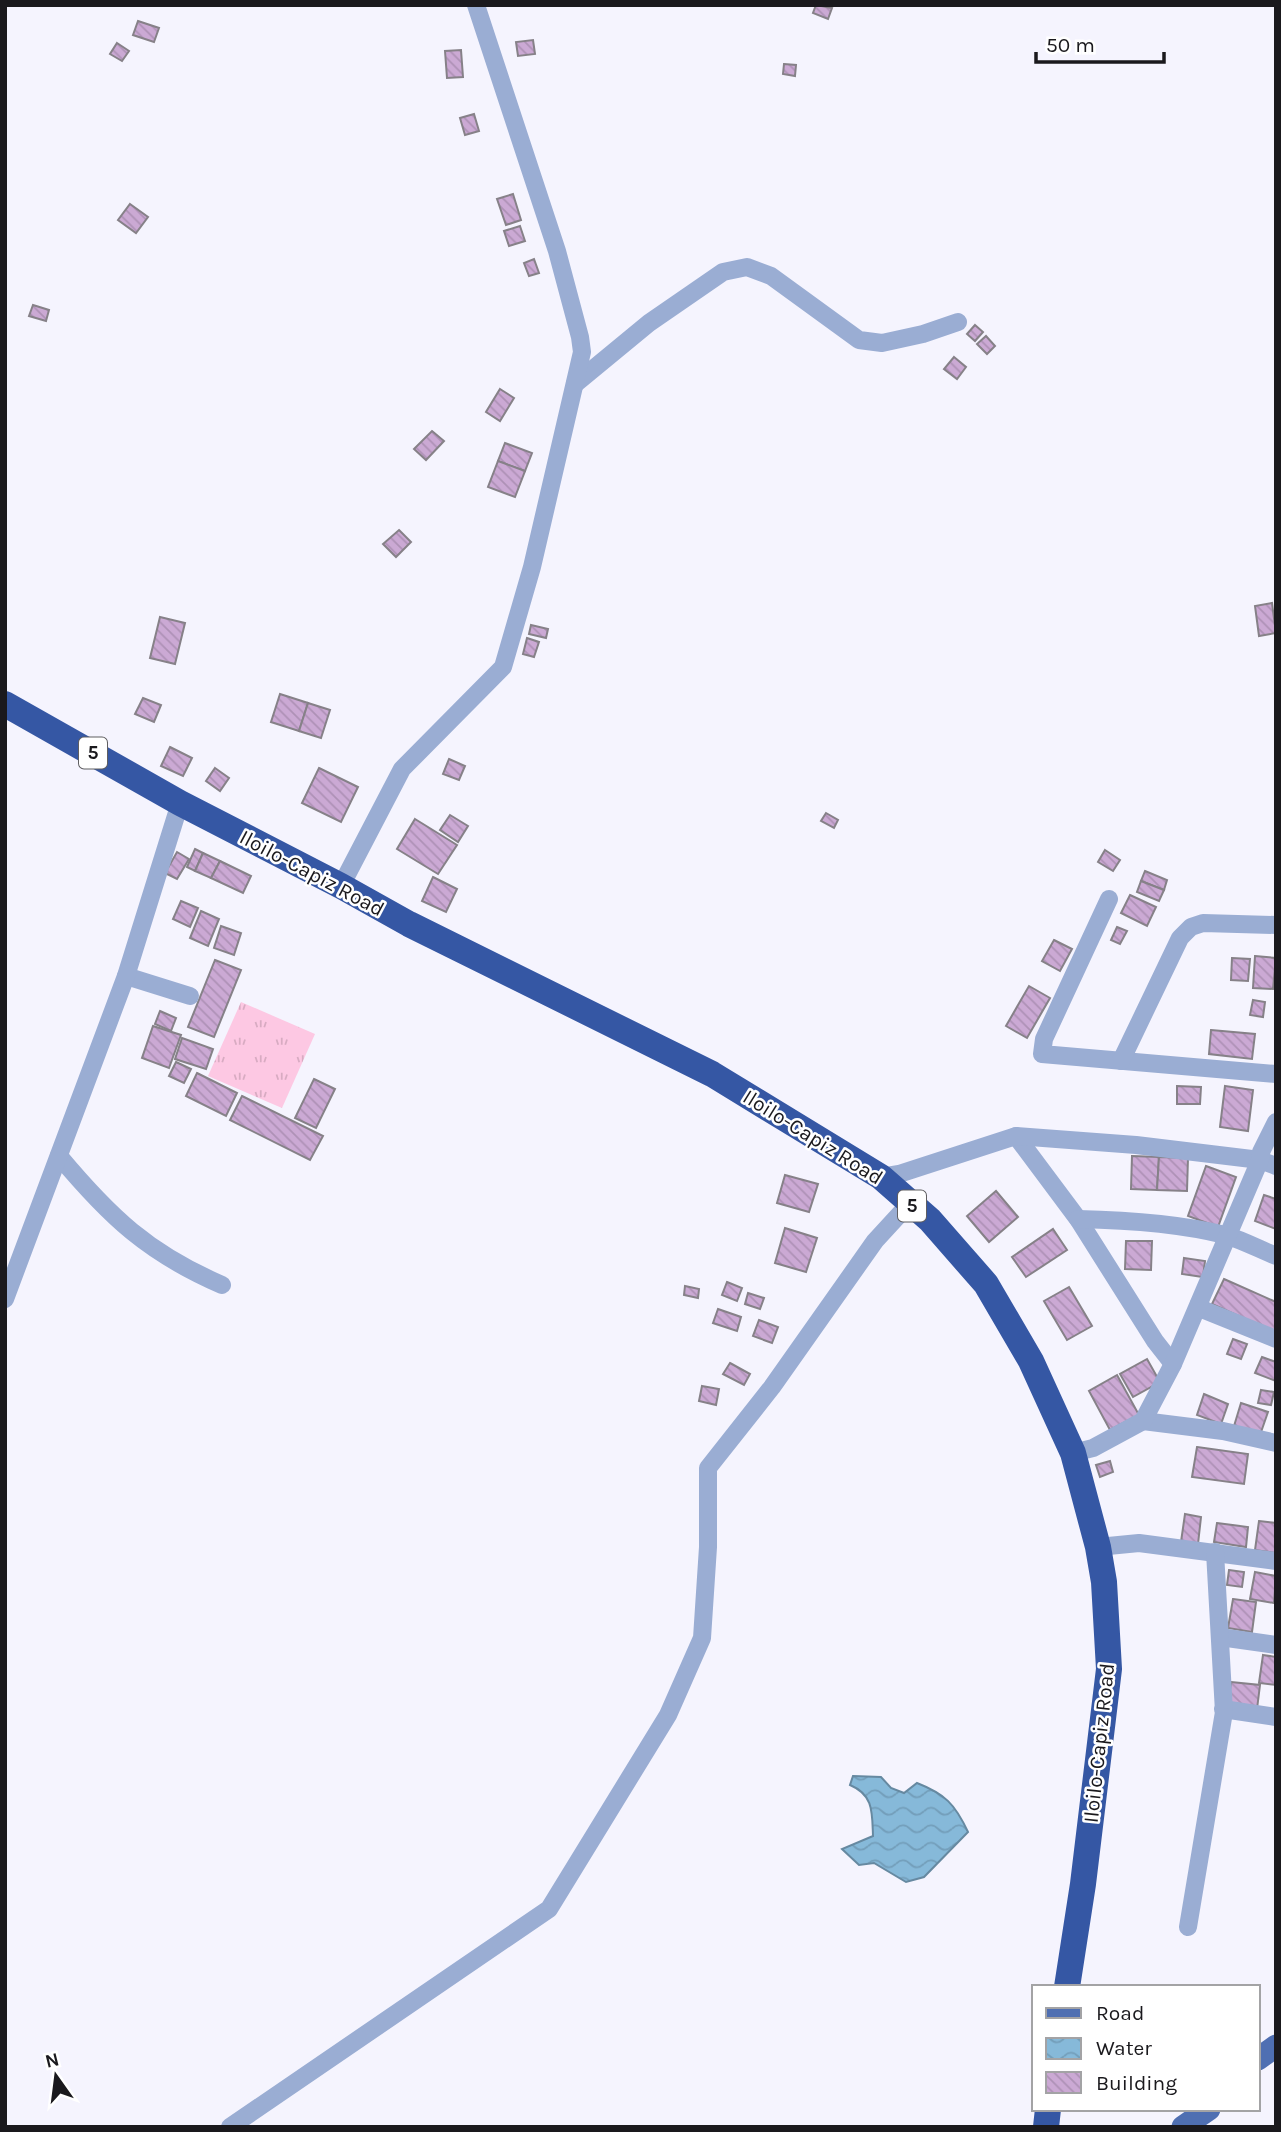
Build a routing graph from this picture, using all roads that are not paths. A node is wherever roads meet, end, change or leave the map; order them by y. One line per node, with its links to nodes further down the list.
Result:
1 (476, 5): 3 (street)
2 (958, 322): 3 (street)
3 (575, 384): 6 (street)
4 (5, 704): 5 (highway, Iloilo-Capiz Road / 5)
5 (180, 803): 6 (highway, Iloilo-Capiz Road / 5); 9 (street)
6 (341, 886): 17 (highway, Iloilo-Capiz Road / 5)
7 (1109, 899): 11 (street)
8 (1276, 925): 11 (street)
9 (126, 976): 10 (street); 15 (street)
10 (190, 996)
11 (1121, 1061): 12 (street)
12 (1276, 1074)
13 (1276, 1122): 16 (street)
14 (1016, 1136): 16 (street); 17 (street); 19 (street)
15 (59, 1156): 22 (street); 23 (street)
16 (1268, 1163): 20 (street)
17 (881, 1177): 18 (highway, Iloilo-Capiz Road / 5)
18 (909, 1203): 29 (highway, Iloilo-Capiz Road / 5); 42 (street)
19 (1078, 1219): 20 (street); 26 (street)
20 (1228, 1236): 21 (street); 24 (street)
21 (1276, 1256)
22 (222, 1285)
23 (5, 1299)
24 (1199, 1304): 25 (street); 26 (street)
25 (1276, 1339)
26 (1173, 1364): 27 (street)
27 (1143, 1421): 28 (street); 29 (street)
28 (1276, 1443)
29 (1073, 1453): 30 (highway, Iloilo-Capiz Road / 5)
30 (1098, 1547): 31 (street); 38 (highway, Iloilo-Capiz Road / 5)
31 (1215, 1552): 32 (street); 33 (street)
32 (1276, 1561)
33 (1220, 1637): 34 (street); 35 (street)
34 (1276, 1645)
35 (1223, 1709): 36 (street); 37 (street)
36 (1276, 1717)
37 (1188, 1927)
38 (1067, 1985)
39 (1276, 2046): 40 (main road)
40 (1260, 2058)
41 (1206, 2111): 43 (main road)
42 (230, 2127)
43 (1183, 2127)

